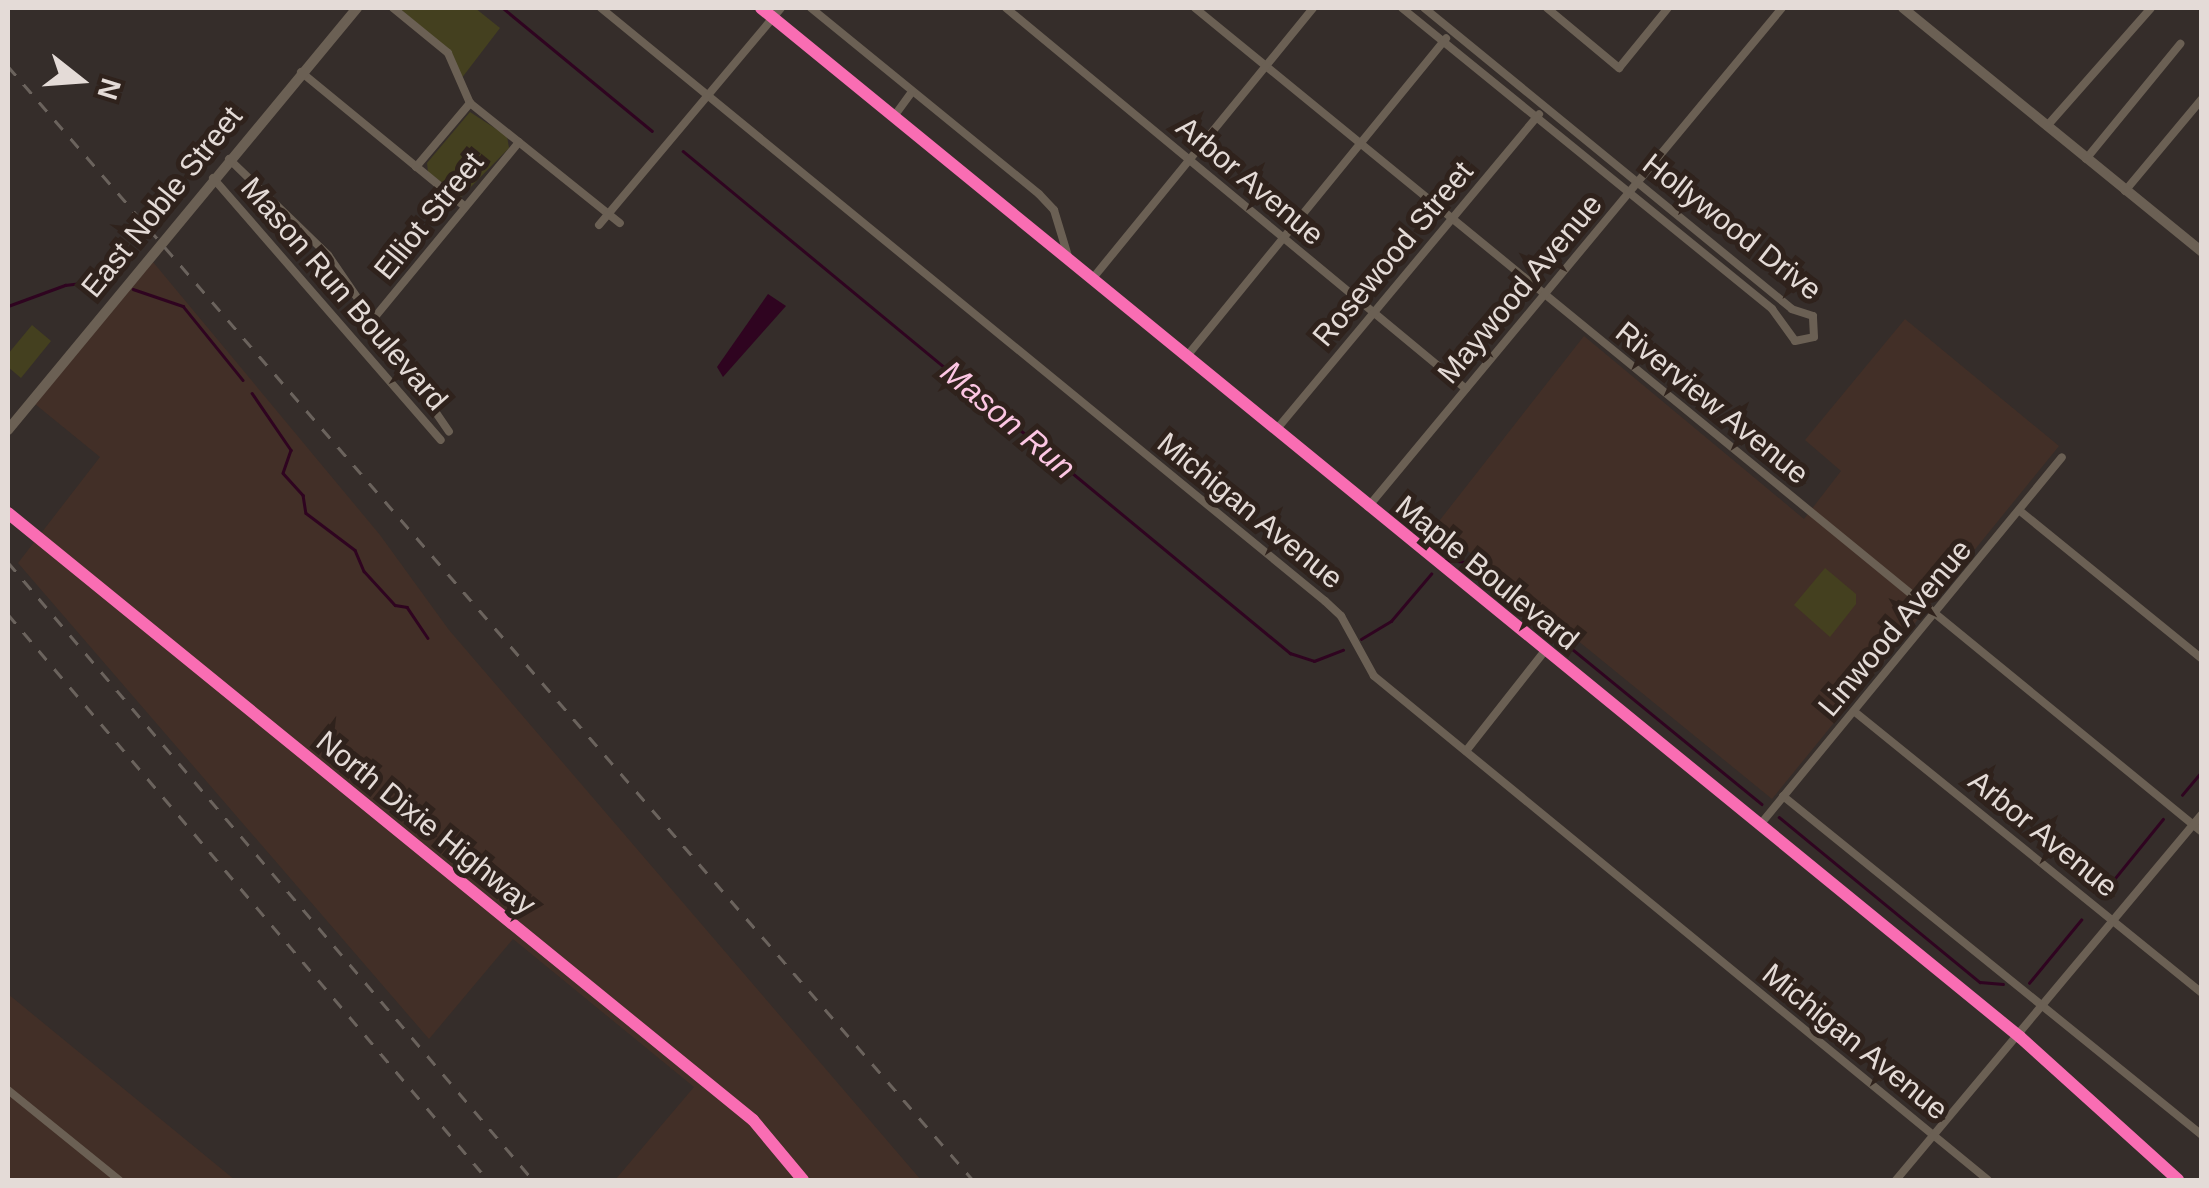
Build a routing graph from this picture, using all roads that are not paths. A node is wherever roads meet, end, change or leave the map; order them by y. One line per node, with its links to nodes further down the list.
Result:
1 (357, 8): 22 (street, East Noble Street)
2 (393, 8): 26 (street)
3 (601, 8): 24 (street, Michigan Avenue)
4 (761, 8): 17 (street, Maple Boulevard)
5 (780, 8): 17 (street)
6 (810, 8): 23 (street)
7 (1006, 8): 35 (street, Arbor Avenue)
8 (1195, 8): 21 (street, Riverview Avenue)
9 (1314, 8): 21 (street)
10 (1402, 8): 19 (street, Hollywood Drive)
11 (1424, 8): 18 (street, Hollywood Drive)
12 (1547, 8): 13 (street)
13 (1668, 8)
14 (1782, 8): 38 (street, Maywood Avenue)
15 (1906, 8): 30 (street)
16 (2152, 8): 30 (street)
17 (773, 17): 24 (street); 28 (street, Maple Boulevard)
18 (1452, 31): 19 (street); 27 (street, Hollywood Drive)
19 (1444, 41): 29 (street, Hollywood Drive); 32 (street)
20 (2180, 44): 33 (street)
21 (1266, 66): 32 (street, Riverview Avenue); 35 (street)
22 (301, 72): 34 (street, East Noble Street); 36 (street)
23 (912, 92): 28 (street); 42 (street)
24 (707, 94): 43 (street); 71 (street, Michigan Avenue)
25 (2202, 99): 39 (street)
26 (470, 103): 31 (street); 36 (street)
27 (1545, 107): 29 (street, Rosewood Street); 38 (street, Hollywood Drive)
28 (895, 115): 47 (street, Maple Boulevard)
29 (1537, 116): 40 (street, Hollywood Drive); 44 (street, Rosewood Street)
30 (2047, 126): 33 (street)
31 (519, 142): 41 (street, Elliot Street); 43 (street)
32 (1357, 143): 44 (street, Riverview Avenue); 48 (street)
33 (2086, 158): 39 (street)
34 (228, 159): 37 (street, East Noble Street); 54 (street, Mason Run Boulevard)
35 (1191, 160): 48 (street, Arbor Avenue); 51 (street)
36 (416, 167): 41 (street)
37 (213, 178): 58 (street, Mason Run Boulevard); 59 (street, East Noble Street)
38 (1637, 183): 40 (street, Maywood Avenue); 40 (street, Hollywood Drive)
39 (2125, 191): 49 (street)
40 (1629, 193): 52 (street, Maywood Avenue)
41 (464, 206): 54 (street, Elliot Street)
42 (1054, 210): 47 (street); 50 (street)
43 (608, 213): 45 (street); 46 (street)
44 (1452, 220): 52 (street, Riverview Avenue); 53 (street, Rosewood Street)
45 (620, 222)
46 (599, 225)
47 (1040, 234): 50 (street, Maple Boulevard)
48 (1282, 237): 53 (street, Arbor Avenue); 55 (street)
49 (2202, 252)
50 (1070, 260): 51 (street, Maple Boulevard)
51 (1093, 278): 55 (street, Maple Boulevard)
52 (1546, 295): 56 (street, Maywood Avenue); 67 (street, Riverview Avenue)
53 (1371, 314): 56 (street, Arbor Avenue); 60 (street, Rosewood Street)
54 (374, 318): 57 (street, Mason Run Boulevard)
55 (1186, 356): 60 (street, Maple Boulevard)
56 (1466, 388): 64 (street, Maywood Avenue)
57 (440, 420): 58 (street); 61 (street, Mason Run Boulevard)
58 (430, 428): 62 (street, Mason Run Boulevard)
59 (8, 430)
60 (1276, 430): 64 (street, Maple Boulevard)
61 (449, 432)
62 (441, 440)
63 (2062, 458): 65 (street, Linwood Avenue)
64 (1368, 507): 68 (street, Maple Boulevard)
65 (2020, 511): 67 (street, Linwood Avenue); 69 (street)
66 (8, 513): 85 (main road, North Dixie Highway)
67 (1937, 616): 70 (street, Linwood Avenue); 74 (street, Riverview Avenue)
68 (1544, 652): 71 (street); 75 (street, Maple Boulevard)
69 (2202, 659)
70 (1856, 712): 72 (street, Linwood Avenue); 77 (street, Arbor Avenue)
71 (1466, 751): 83 (street, Michigan Avenue)
72 (1783, 796): 75 (street, Linwood Avenue); 79 (street)
73 (2202, 814): 74 (street)
74 (2193, 825): 76 (street, Riverview Avenue); 77 (street)
75 (1759, 826): 80 (street, Maple Boulevard)
76 (2202, 832)
77 (2114, 922): 78 (street, Arbor Avenue); 79 (street)
78 (2202, 993)
79 (2044, 1008): 80 (street); 82 (street)
80 (2020, 1037): 83 (street); 88 (street, Maple Boulevard)
81 (8, 1090): 84 (street)
82 (2202, 1135)
83 (1935, 1137): 86 (street); 87 (street, Michigan Avenue)
84 (119, 1180)
85 (803, 1180)
86 (1896, 1180)
87 (1988, 1180)
88 (2178, 1180)

